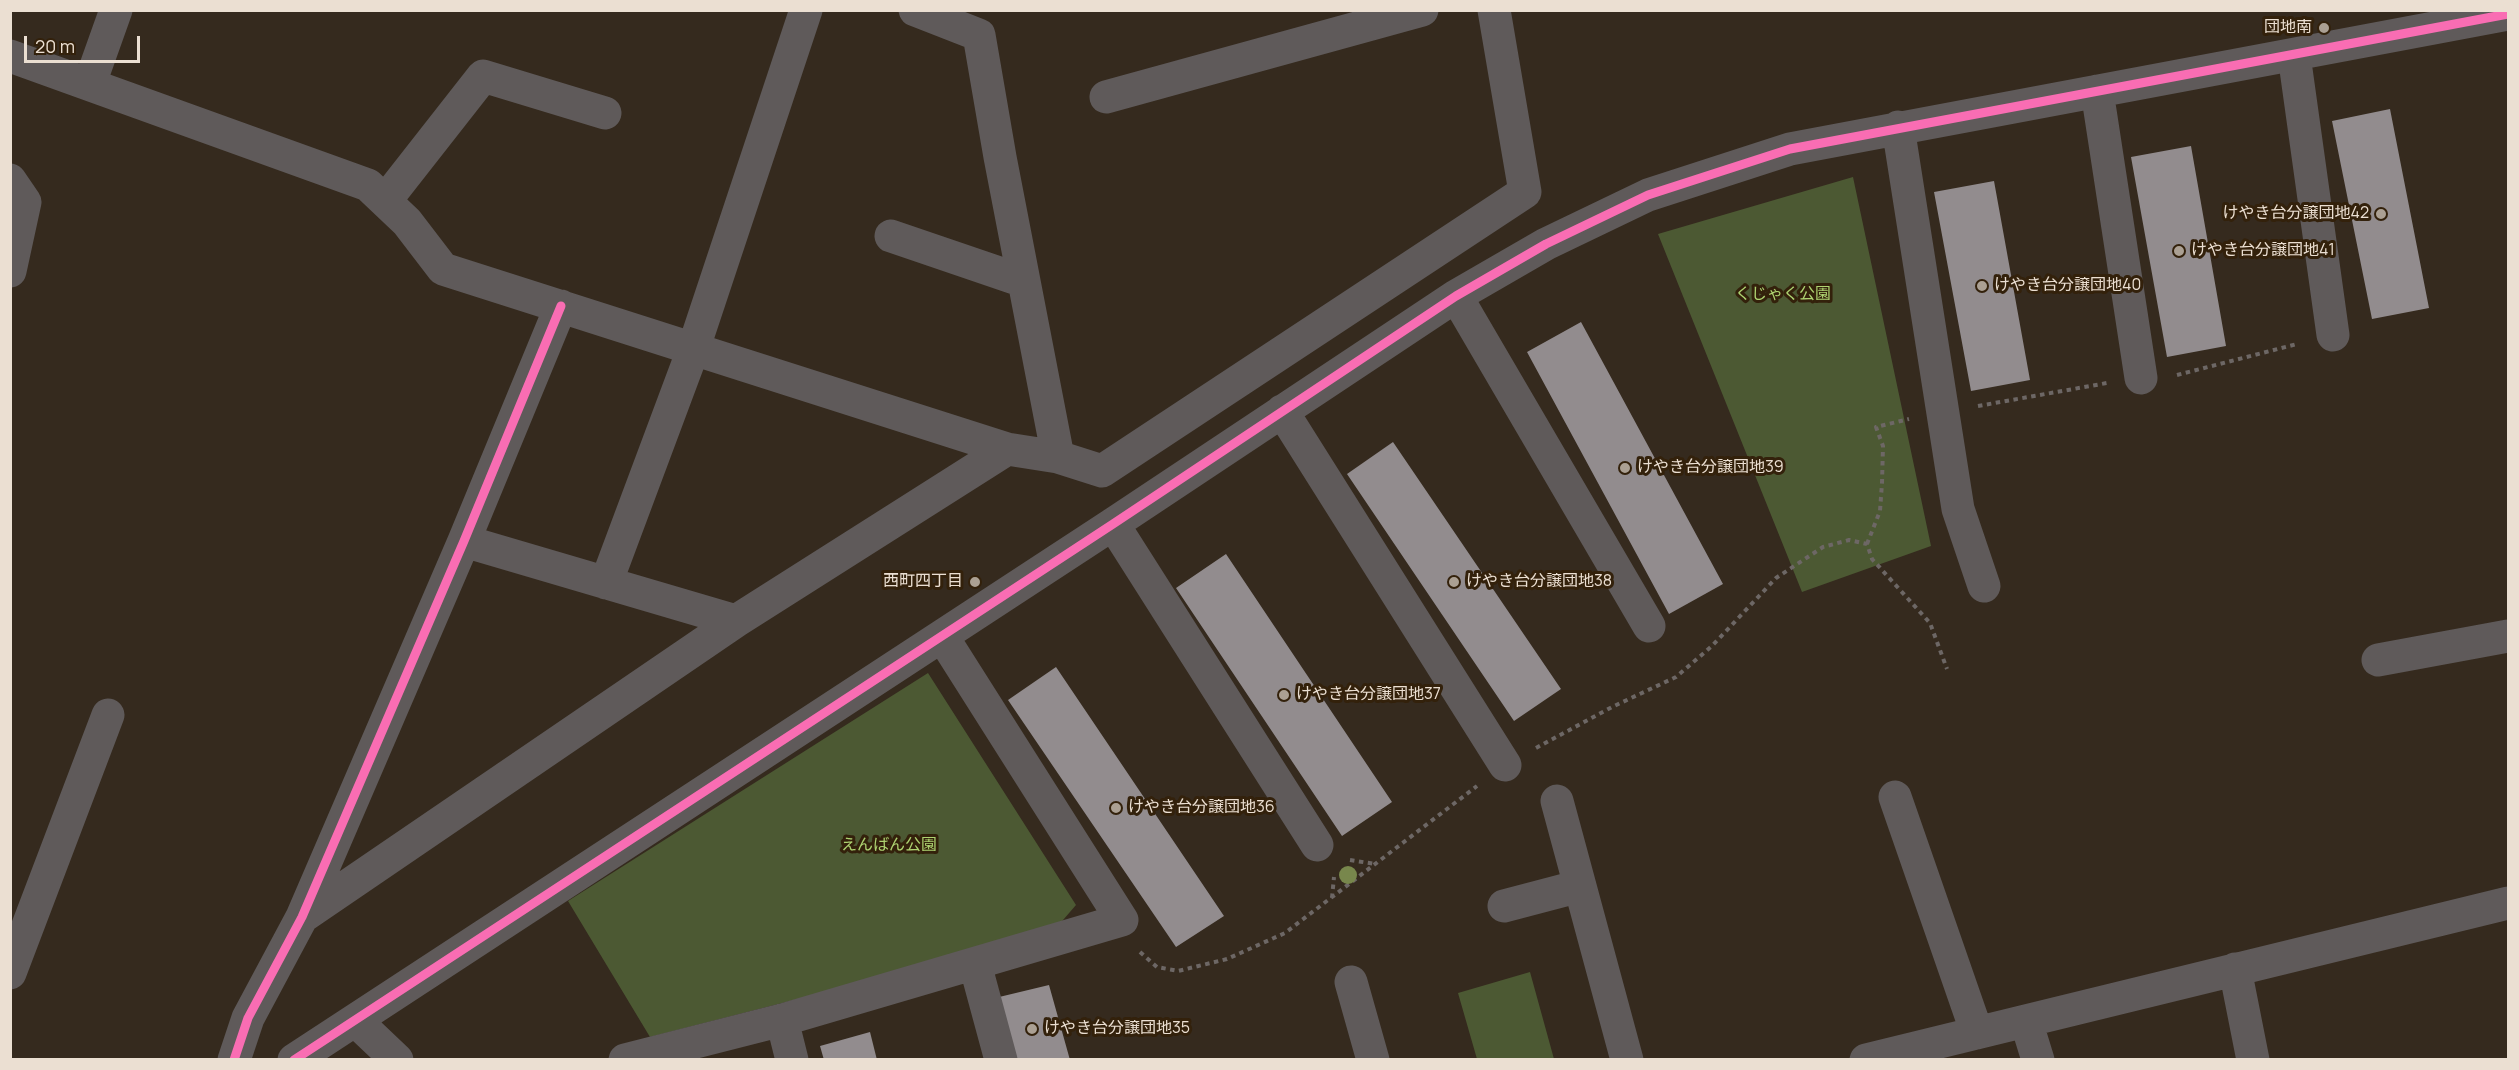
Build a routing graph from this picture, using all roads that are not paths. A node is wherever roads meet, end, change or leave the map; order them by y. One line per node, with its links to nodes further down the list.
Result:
1 (116, 10): 9 (street)
2 (806, 10): 24 (street)
3 (915, 10): 20 (street)
4 (1422, 10): 11 (street)
5 (1494, 10): 17 (street)
6 (2508, 14): 7 (street)
7 (2294, 54): 10 (street); 23 (street)
8 (10, 56): 9 (street)
9 (90, 83): 15 (street)
10 (2097, 91): 13 (street); 25 (street)
11 (1106, 97)
12 (605, 113): 15 (street)
13 (1898, 127): 19 (street); 32 (street)
14 (10, 180): 18 (street)
15 (385, 201): 22 (street)
16 (891, 236): 20 (street)
17 (1459, 236): 19 (street); 28 (street)
18 (10, 271)
19 (1486, 278): 21 (street)
20 (1023, 281): 28 (street)
21 (1456, 296): 26 (street); 34 (street)
22 (561, 306): 24 (street); 30 (street)
23 (2333, 335)
24 (693, 350): 27 (street); 31 (street)
25 (2141, 378)
26 (1282, 411): 29 (street); 39 (street)
27 (1007, 449): 28 (street); 33 (street)
28 (1058, 457)
29 (1113, 524): 35 (street); 42 (street)
30 (464, 542): 31 (street); 46 (street)
31 (606, 583): 33 (street)
32 (1984, 586)
33 (736, 621): 46 (street)
34 (1649, 626)
35 (942, 636): 47 (street); 52 (street)
36 (2508, 636): 37 (street)
37 (2378, 660)
38 (108, 715): 49 (street)
39 (1505, 765)
40 (1895, 797): 54 (street)
41 (1557, 801): 43 (street)
42 (1317, 845)
43 (1580, 886): 45 (street); 62 (street)
44 (2508, 903): 48 (street)
45 (1504, 906)
46 (302, 917): 55 (street)
47 (975, 964): 51 (street); 60 (street)
48 (2235, 969): 53 (street); 65 (street)
49 (10, 973)
50 (1351, 982): 61 (street)
51 (782, 1020): 58 (street); 59 (street)
52 (356, 1021): 56 (street); 57 (street)
53 (2026, 1021): 54 (street); 64 (street)
54 (1977, 1033): 63 (street)
55 (234, 1059)
56 (294, 1059)
57 (397, 1059)
58 (625, 1059)
59 (792, 1059)
60 (1001, 1059)
61 (1372, 1059)
62 (1627, 1059)
63 (1866, 1059)
64 (2038, 1059)
65 (2253, 1059)

